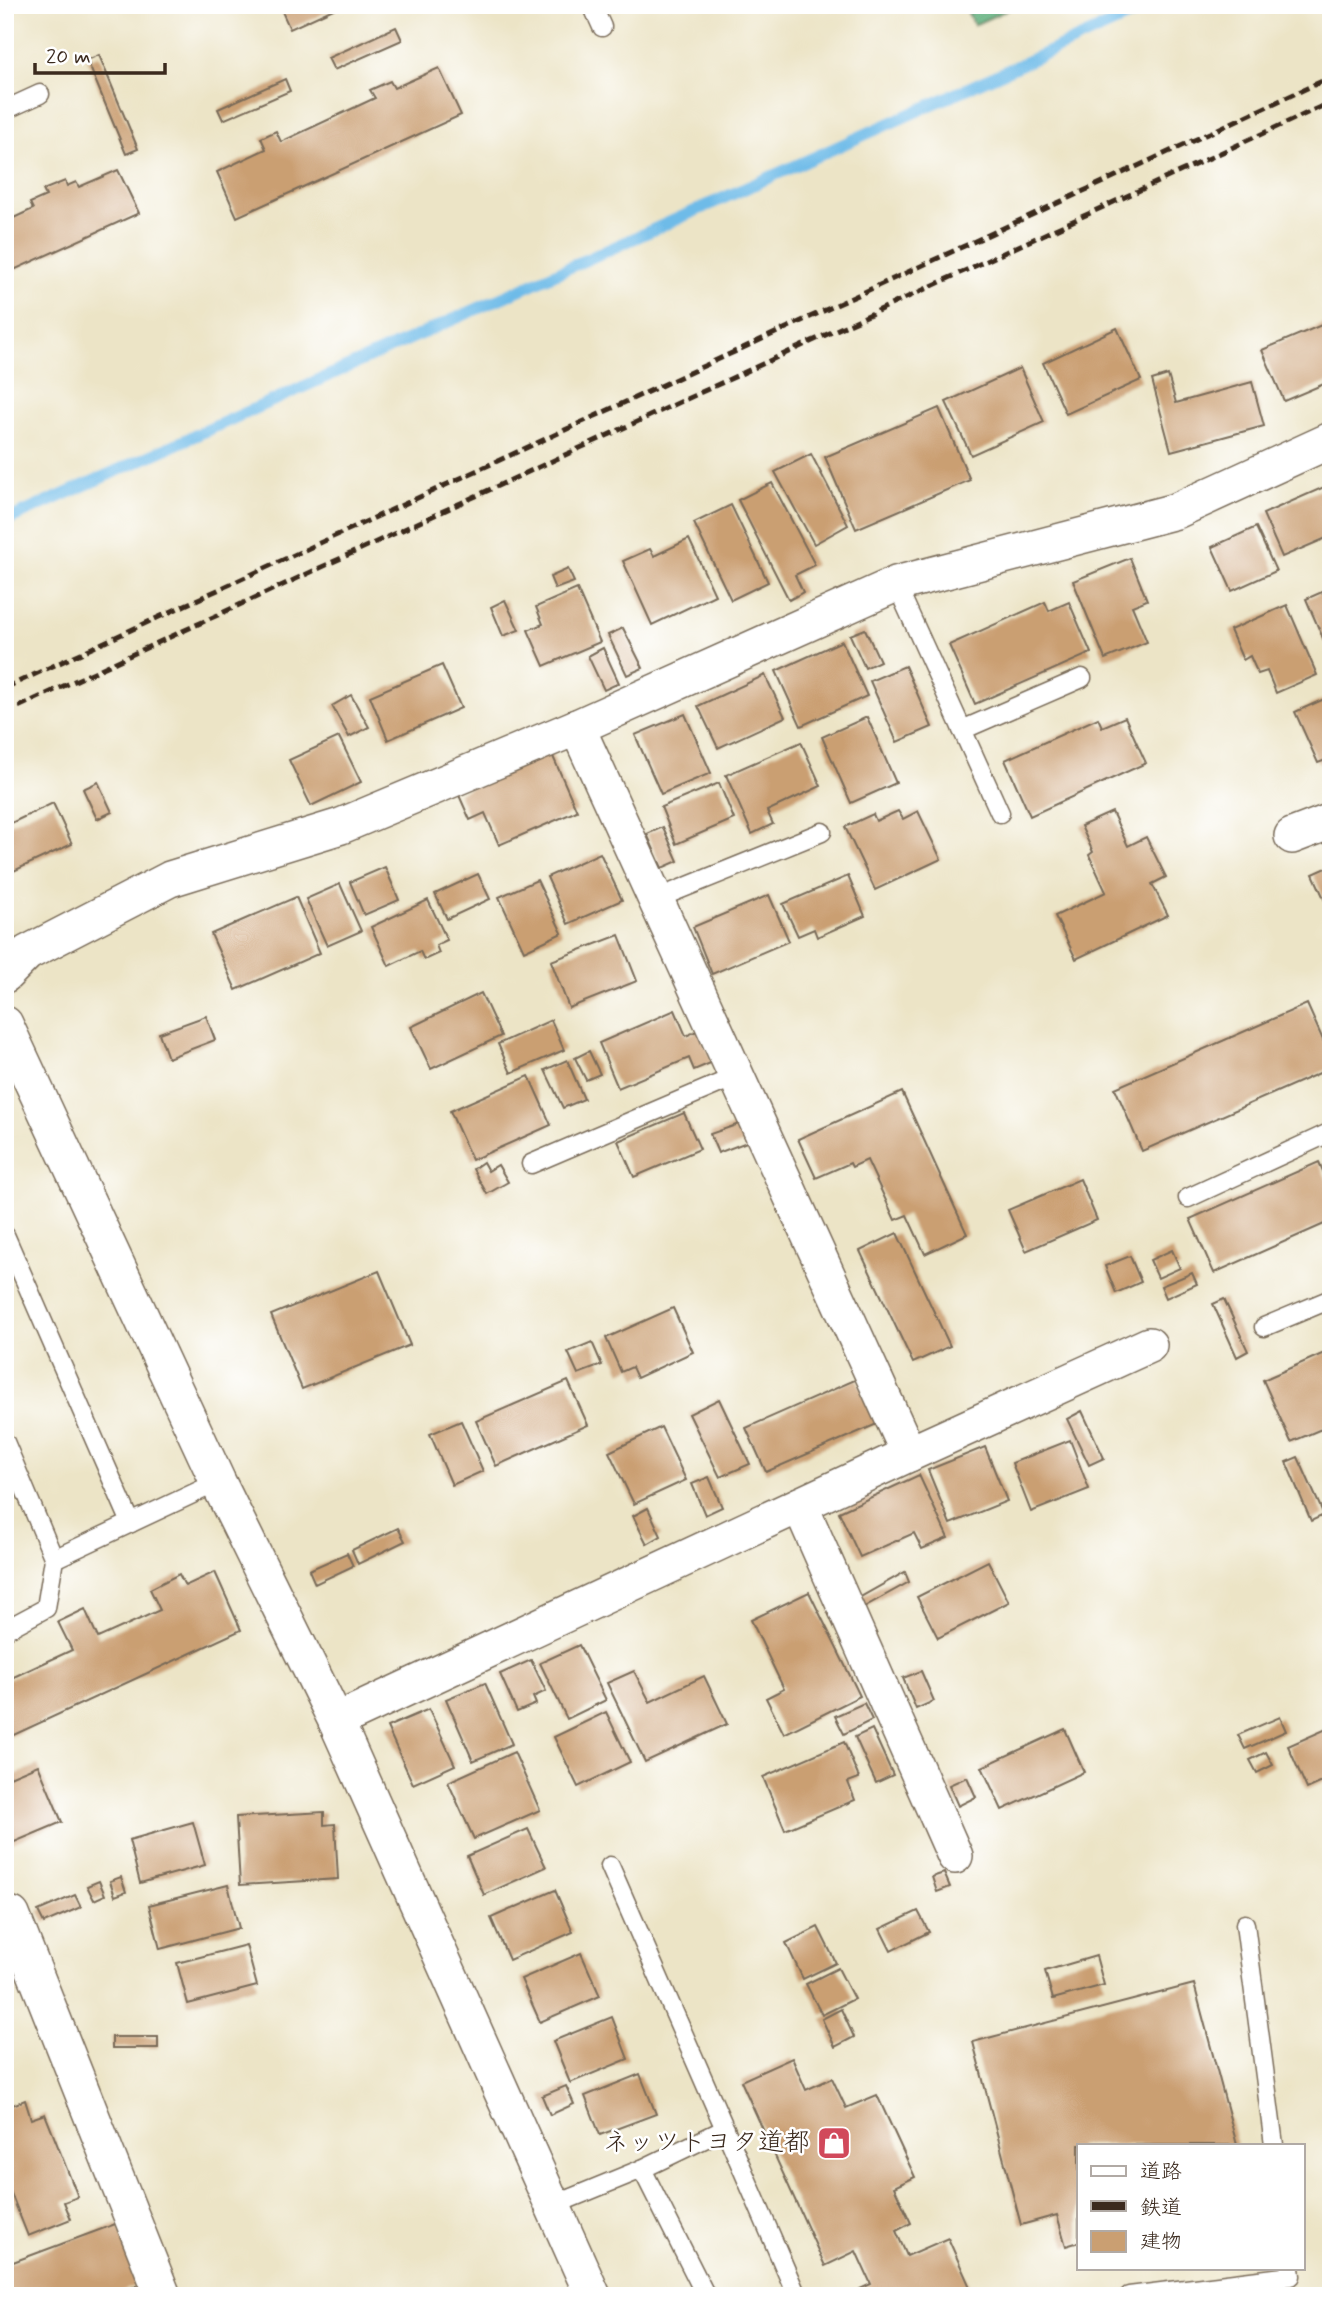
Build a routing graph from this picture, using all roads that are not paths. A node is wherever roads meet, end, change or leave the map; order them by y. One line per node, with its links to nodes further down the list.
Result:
1 (592, 5): 2 (lane)
2 (602, 27)
3 (40, 94): 4 (lane)
4 (5, 110)
5 (1331, 440): 6 (street)
6 (896, 584): 8 (street); 9 (lane)
7 (1082, 678): 9 (lane)
8 (577, 727): 14 (street); 15 (street)
9 (962, 730): 10 (lane)
10 (1000, 813)
11 (1331, 821): 13 (street)
12 (822, 832): 14 (lane)
13 (1292, 836)
14 (656, 899): 17 (street)
15 (5, 975)
16 (5, 1024): 27 (street)
17 (737, 1076): 19 (lane); 26 (street)
18 (1331, 1132): 20 (lane)
19 (531, 1164)
20 (1188, 1198)
21 (5, 1235): 29 (lane)
22 (1331, 1299): 23 (lane)
23 (1264, 1327)
24 (1149, 1345): 26 (street)
25 (5, 1442): 30 (lane)
26 (909, 1454): 28 (street)
27 (218, 1482): 29 (lane); 32 (street)
28 (800, 1506): 32 (street); 33 (street)
29 (131, 1523): 30 (lane)
30 (54, 1559): 31 (lane)
31 (5, 1630)
32 (336, 1721): 40 (street)
33 (955, 1856)
34 (610, 1866): 37 (lane)
35 (5, 1918): 42 (street)
36 (1245, 1924): 38 (lane)
37 (726, 2129): 39 (lane); 45 (lane)
38 (1274, 2144)
39 (642, 2169): 40 (lane); 44 (lane)
40 (554, 2205): 43 (street)
41 (1290, 2270): 46 (lane)
42 (163, 2296)
43 (593, 2296)
44 (706, 2296)
45 (797, 2296)
46 (1129, 2296)

